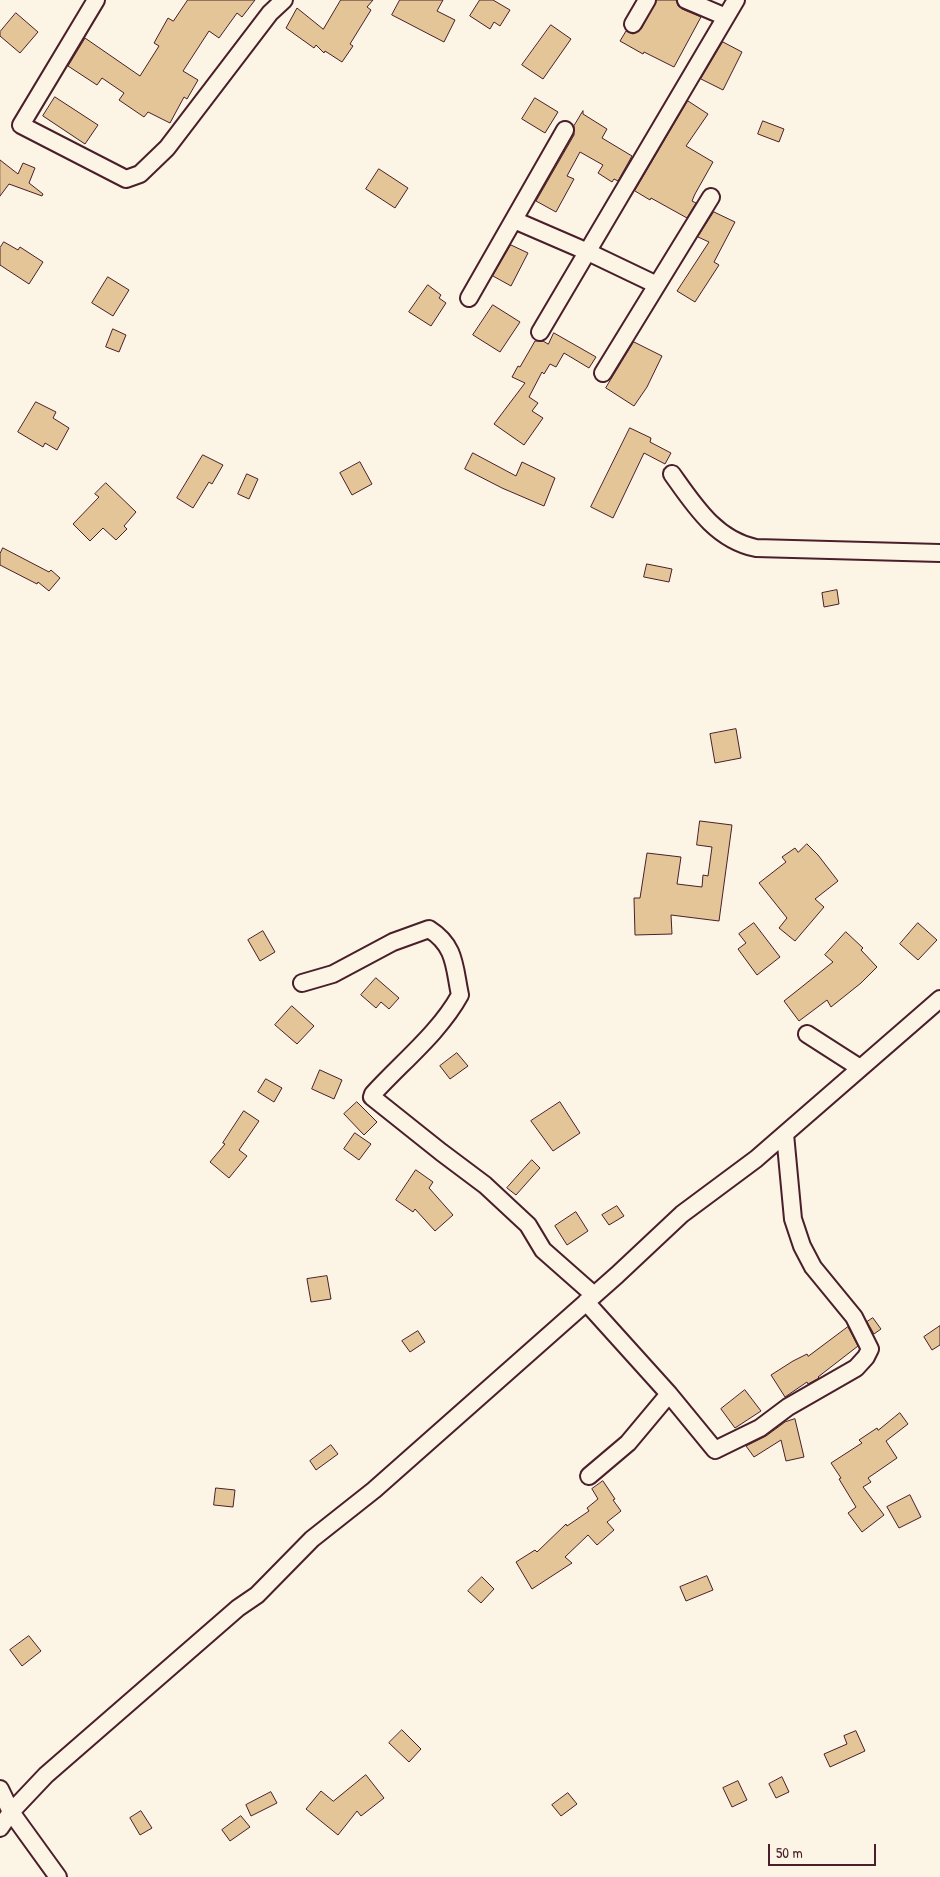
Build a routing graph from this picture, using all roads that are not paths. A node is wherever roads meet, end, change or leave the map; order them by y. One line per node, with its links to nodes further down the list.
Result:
1 (96, 0): 2 (street)
2 (284, 0)
3 (647, 0): 7 (street)
4 (686, 0): 6 (street)
5 (736, 0): 6 (street)
6 (726, 17): 11 (street)
7 (633, 24)
8 (565, 130): 10 (street)
9 (711, 197): 12 (street)
10 (514, 220): 11 (street); 13 (street)
11 (588, 252): 12 (street); 14 (street)
12 (657, 285): 15 (street)
13 (469, 298)
14 (540, 332)
15 (603, 373)
16 (672, 474): 17 (street)
17 (940, 552)
18 (302, 983): 23 (street)
19 (940, 999): 21 (street)
20 (807, 1034): 21 (street)
21 (860, 1068): 22 (street)
22 (785, 1134): 23 (street); 24 (street)
23 (590, 1299): 24 (street); 27 (street)
24 (669, 1394): 25 (street)
25 (590, 1476)
26 (0, 1789): 27 (street)
27 (11, 1812): 28 (street); 29 (street)
28 (0, 1828)
29 (58, 1877)

